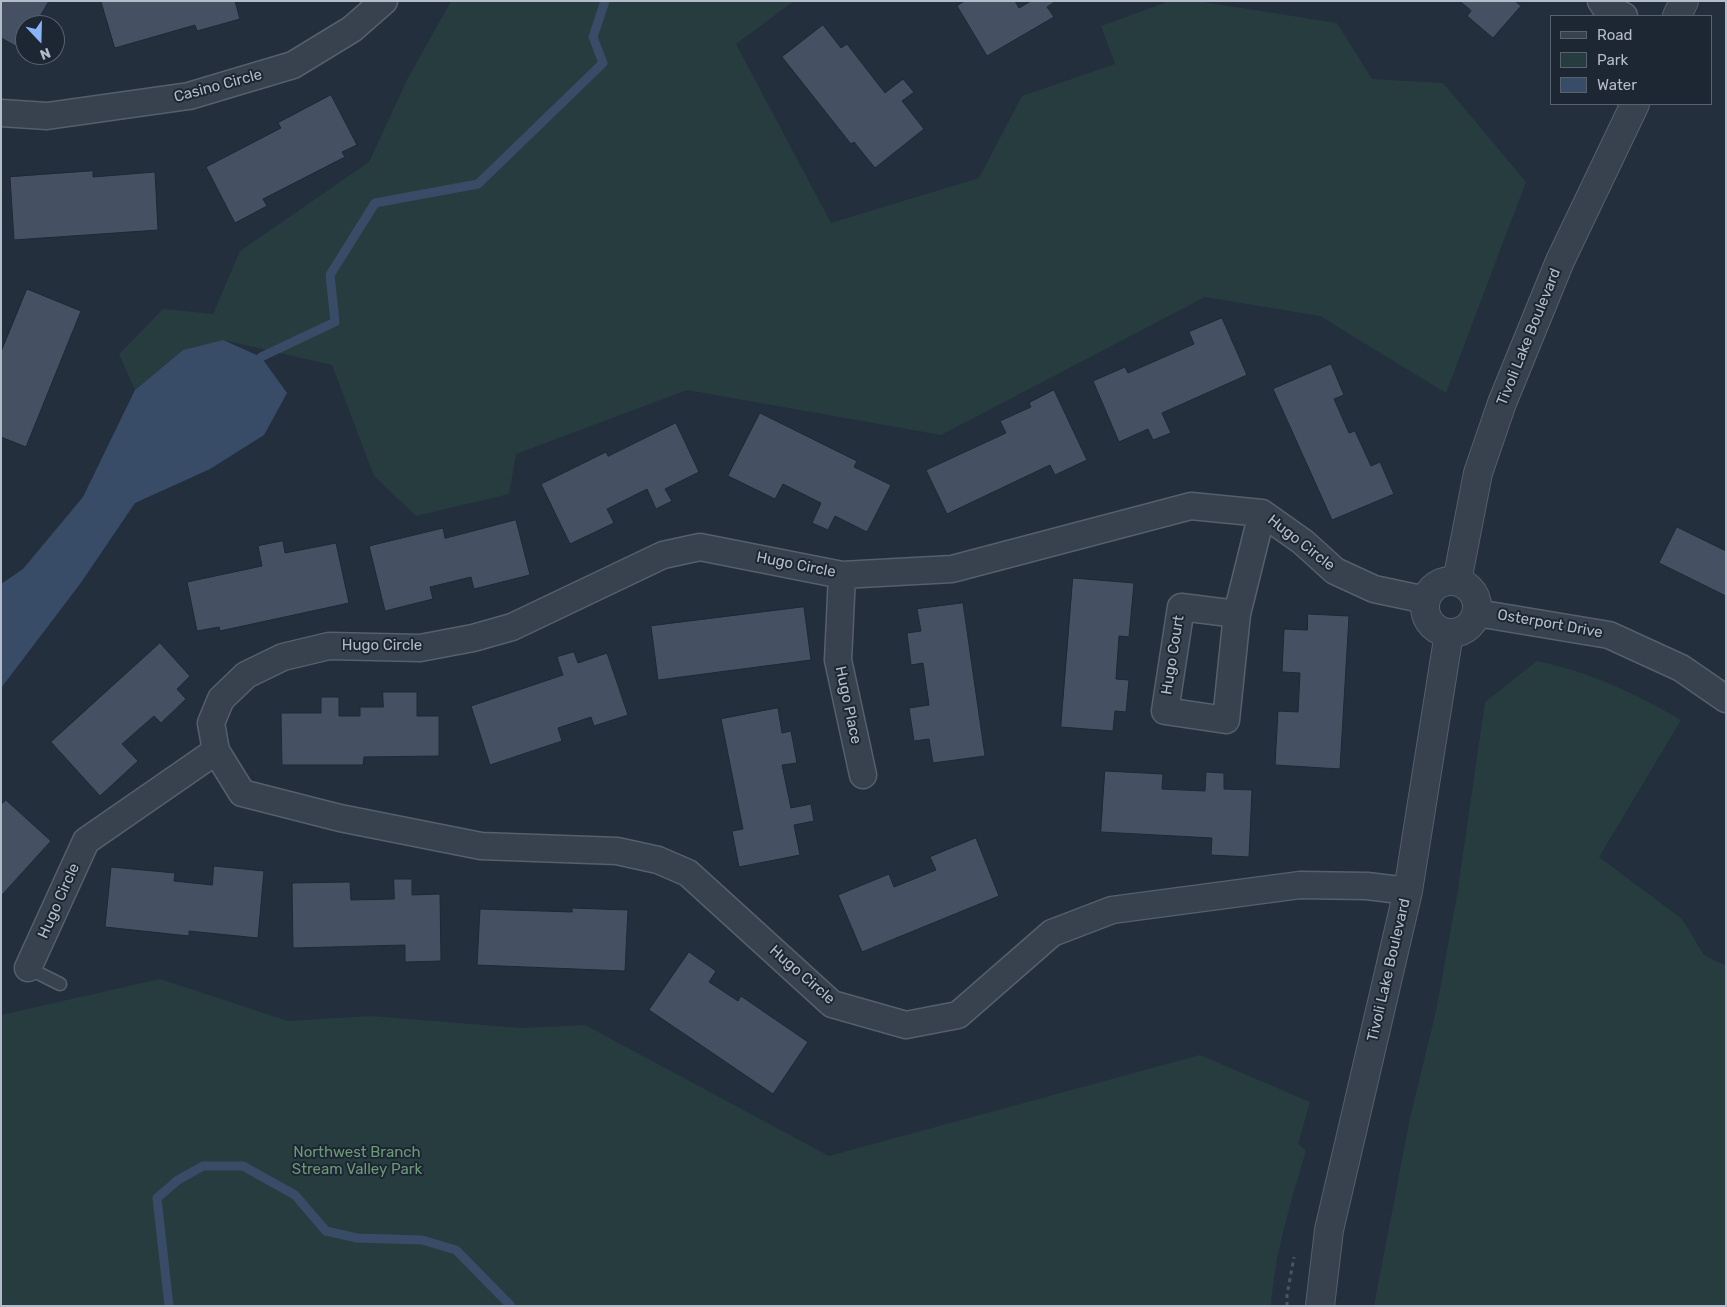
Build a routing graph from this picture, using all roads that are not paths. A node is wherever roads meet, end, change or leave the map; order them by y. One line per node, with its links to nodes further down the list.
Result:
1 (384, 1): 7 (street, Casino Circle)
2 (1601, 1): 4 (street)
3 (1684, 1): 5 (street)
4 (1622, 15)
5 (1677, 15)
6 (1635, 105): 10 (street, Tivoli Lake Boulevard)
7 (1, 113)
8 (1262, 513): 9 (street, Hugo Circle); 11 (street, Hugo Circle); 13 (street, Hugo Court)
9 (842, 574): 16 (street, Hugo Circle); 17 (street, Hugo Place)
10 (1456, 581): 11 (street); 12 (street)
11 (1426, 600): 14 (street)
12 (1477, 612): 14 (street); 15 (street, Osterport Drive)
13 (1237, 614): 13 (street, Hugo Court)
14 (1449, 633): 18 (street, Tivoli Lake Boulevard)
15 (1726, 699)
16 (216, 751): 18 (street, Hugo Circle); 19 (street, Hugo Circle)
17 (863, 775)
18 (1408, 891): 21 (street, Tivoli Lake Boulevard)
19 (28, 968): 20 (lane)
20 (60, 984)
21 (1320, 1306)

